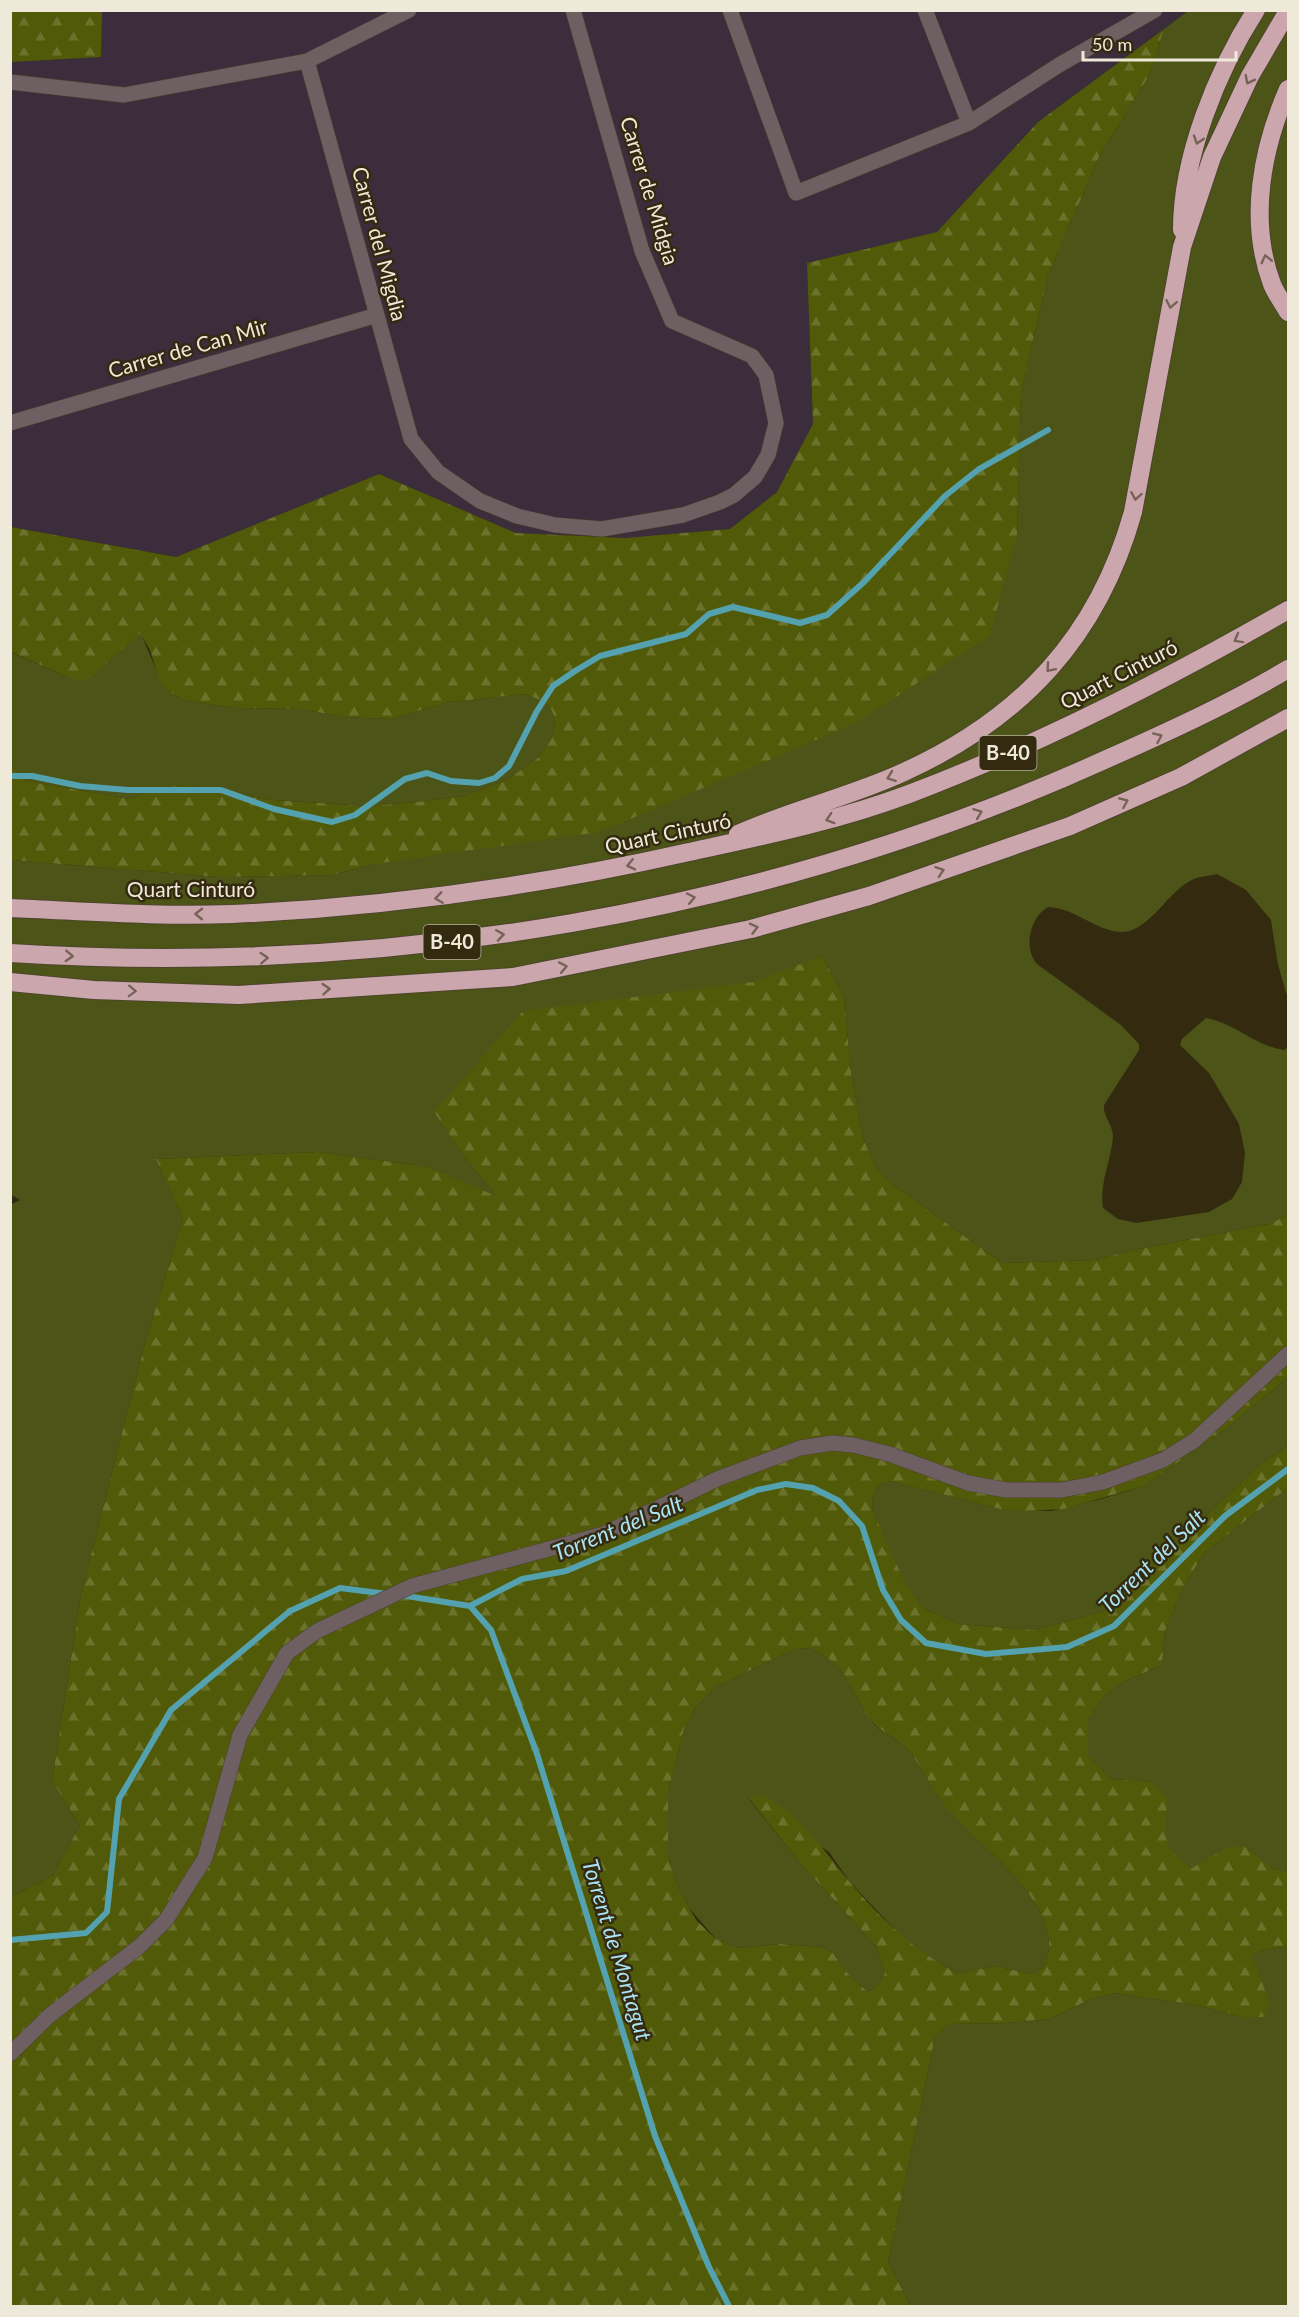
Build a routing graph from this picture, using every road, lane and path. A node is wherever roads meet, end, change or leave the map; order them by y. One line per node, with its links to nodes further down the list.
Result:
1 (409, 10): 8 (street)
2 (573, 10): 16 (street, Carrer de Midgia)
3 (730, 10): 11 (street)
4 (925, 10): 11 (street)
5 (1155, 10): 11 (street)
6 (1256, 10): 12 (highway, one-way to 12)
7 (1288, 11): 12 (highway, one-way to 12)
8 (307, 61): 9 (street); 14 (street, Carrer del Migdia)
9 (10, 82)
10 (1288, 89): 13 (highway, one-way to 10)
11 (969, 123)
12 (1182, 247): 20 (highway, one-way to 20)
13 (1288, 312)
14 (377, 315): 15 (street, Carrer de Can Mir); 16 (street, Carrer del Migdia)
15 (10, 423)
16 (411, 439)
17 (1288, 610): 20 (highway, Quart Cinturó / B-40, one-way to 20)
18 (1288, 669): 22 (highway, B-40, one-way to 18)
19 (1286, 721): 23 (highway, one-way to 19)
20 (709, 848): 21 (highway, Quart Cinturó / B-40, one-way to 21)
21 (10, 908)
22 (10, 953)
23 (10, 982)
24 (1288, 1354): 25 (street)
25 (10, 2054)

